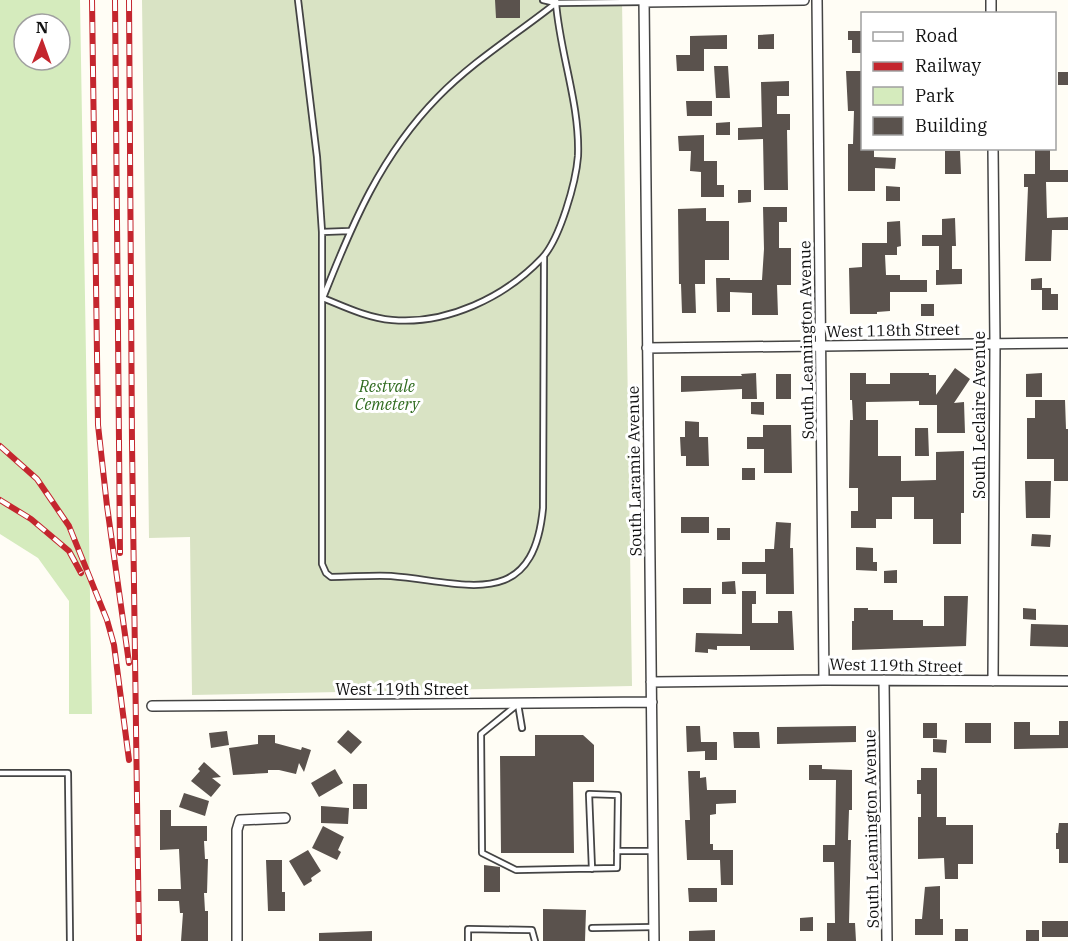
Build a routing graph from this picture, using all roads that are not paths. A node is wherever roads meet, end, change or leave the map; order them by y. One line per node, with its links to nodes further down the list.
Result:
1 (298, 0): 9 (lane)
2 (543, 0): 5 (lane)
3 (804, 0): 6 (street)
4 (816, 0): 14 (street, South Leamington Avenue)
5 (556, 1): 6 (lane); 8 (lane); 10 (lane)
6 (644, 1): 15 (street, South Laramie Avenue)
7 (993, 150): 12 (street, South Leclaire Avenue)
8 (349, 231): 9 (lane); 11 (lane)
9 (322, 232): 11 (lane)
10 (544, 257): 11 (lane); 11 (lane)
11 (323, 298)
12 (995, 343): 13 (street, West 118th Street); 14 (street, West 118th Street); 18 (street, South Leclaire Avenue)
13 (1068, 343)
14 (821, 346): 15 (street, West 118th Street); 16 (street, South Leamington Avenue)
15 (648, 348): 20 (street, South Laramie Avenue)
16 (825, 680): 17 (street, West 119th Street); 20 (street, West 119th Street)
17 (884, 680): 18 (street, West 119th Street); 37 (street, South Leamington Avenue)
18 (993, 681): 19 (street, West 119th Street)
19 (1068, 681)
20 (651, 682): 21 (street, South Laramie Avenue)
21 (651, 702): 22 (street, West 119th Street); 28 (street, South Laramie Avenue)
22 (518, 704): 23 (street, West 119th Street); 24 (lane); 29 (lane)
23 (152, 706)
24 (522, 728)
25 (0, 773): 32 (lane)
26 (285, 818): 33 (street)
27 (617, 851): 28 (lane); 29 (lane); 29 (lane)
28 (653, 851): 30 (street, South Laramie Avenue)
29 (592, 869)
30 (654, 927): 31 (lane); 36 (street, South Laramie Avenue)
31 (592, 928)
32 (70, 941)
33 (237, 941)
34 (468, 941): 35 (lane)
35 (535, 941)
36 (654, 941)
37 (887, 941)

